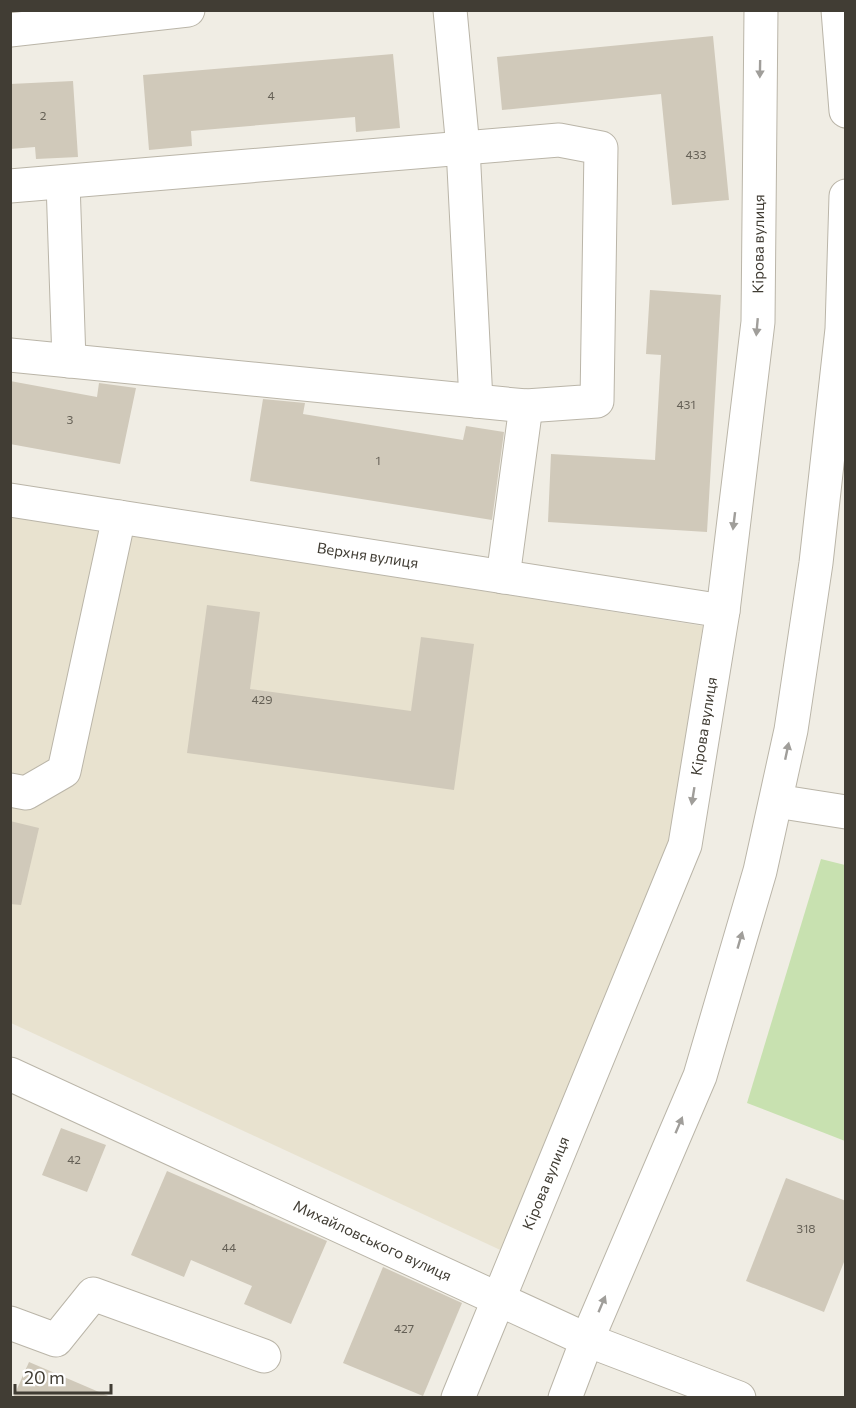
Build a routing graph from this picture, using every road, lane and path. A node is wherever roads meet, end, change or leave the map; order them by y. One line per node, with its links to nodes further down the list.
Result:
1 (450, 10): 7 (street)
2 (761, 10): 19 (street, Кірова вулиця, one-way to 19)
3 (838, 10): 6 (street)
4 (179, 11): 5 (street)
5 (10, 30)
6 (846, 111)
7 (463, 148): 8 (street); 13 (street); 14 (street)
8 (63, 182): 9 (street); 12 (street)
9 (10, 186)
10 (846, 196): 15 (street)
11 (10, 355): 12 (street)
12 (69, 361): 13 (street)
13 (476, 401): 14 (street)
14 (526, 406): 18 (street)
15 (836, 458): 21 (street, one-way to 15)
16 (10, 500): 17 (street, Верхня вулиця)
17 (119, 517): 18 (street, Верхня вулиця); 20 (street)
18 (502, 577): 19 (street, Верхня вулиця)
19 (723, 611): 24 (street, Кірова вулиця, one-way to 24)
20 (10, 790)
21 (776, 801): 22 (street); 26 (street, one-way to 21)
22 (846, 812)
23 (10, 1074): 24 (street, Михайловського вулиця)
24 (498, 1298): 26 (street, Михайловського вулиця); 28 (street, Кірова вулиця)
25 (10, 1323): 27 (street)
26 (586, 1340): 29 (street); 30 (street, Михайловського вулиця)
27 (264, 1356)
28 (458, 1398)
29 (565, 1398)
30 (739, 1398)

